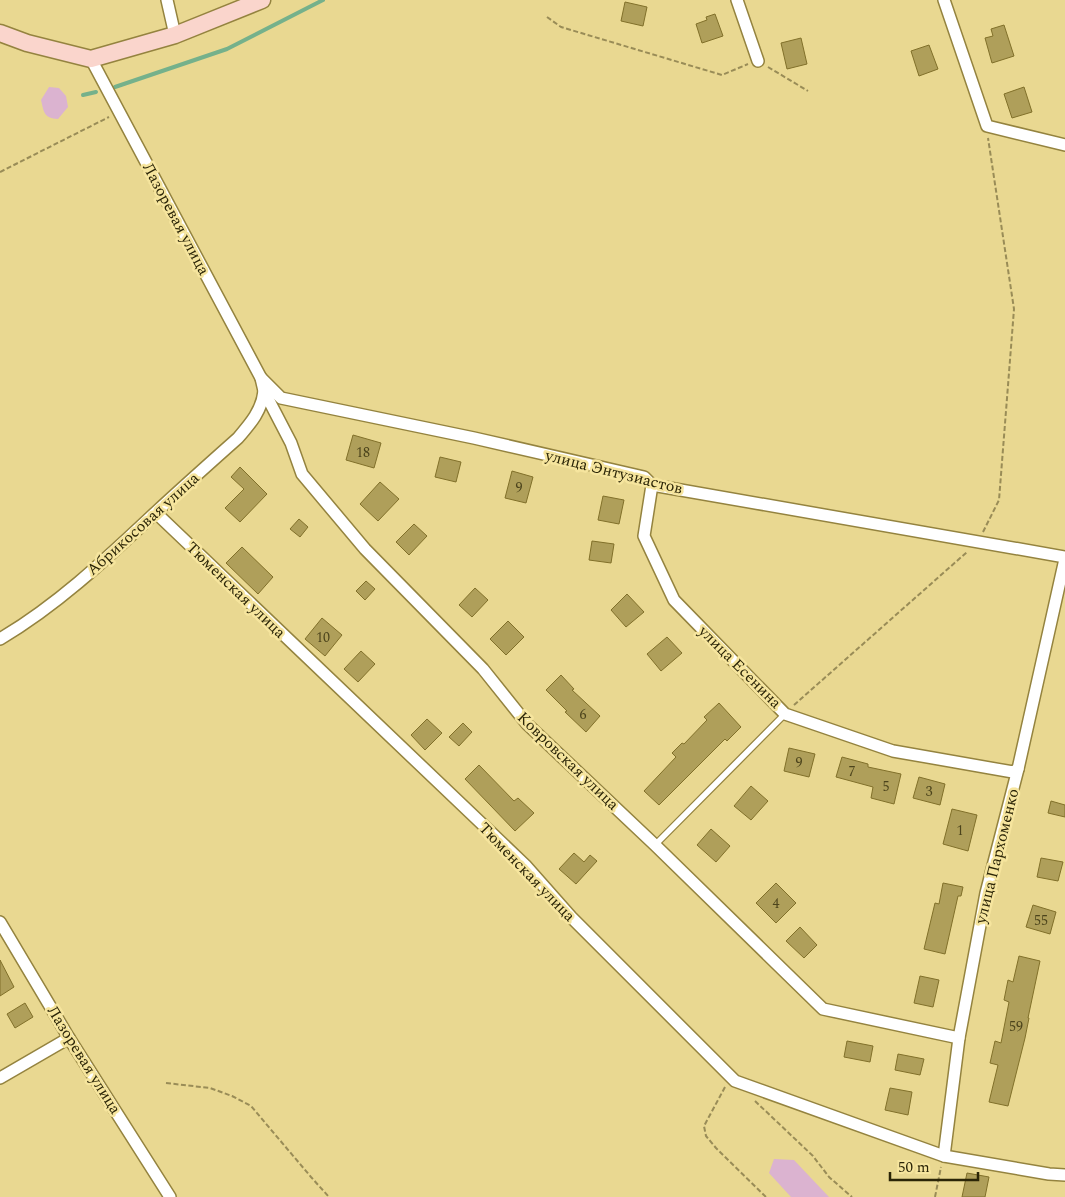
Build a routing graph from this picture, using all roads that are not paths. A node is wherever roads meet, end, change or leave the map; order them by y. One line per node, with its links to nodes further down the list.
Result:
1 (166, 0): 6 (street)
2 (262, 0): 6 (main road)
3 (737, 0): 8 (street)
4 (944, 0): 9 (street)
5 (0, 33): 7 (main road)
6 (175, 35): 7 (main road)
7 (91, 59): 10 (street, Лазоревая улица)
8 (758, 60)
9 (1065, 145)
10 (261, 378): 11 (street, Ковровская улица); 12 (street, улица Энтузиастов)
11 (264, 390): 13 (street, Абрикосовая улица); 18 (street, Ковровская улица)
12 (652, 485): 14 (street, улица Энтузиастов); 16 (street, улица Есенина)
13 (156, 513): 15 (street, Абрикосовая улица); 23 (street, Тюменская улица)
14 (1065, 558): 17 (street, улица Пархоменко)
15 (0, 639)
16 (785, 714): 17 (street, улица Есенина); 18 (lane)
17 (1018, 770): 21 (street, улица Пархоменко)
18 (655, 845): 21 (street, Ковровская улица)
19 (0, 922): 20 (street, Лазоревая улица)
20 (69, 1038): 22 (street); 25 (street, Лазоревая улица)
21 (959, 1038): 23 (street, улица Пархоменко)
22 (0, 1078)
23 (944, 1156): 24 (street, Тюменская улица)
24 (1065, 1175)
25 (170, 1197)

